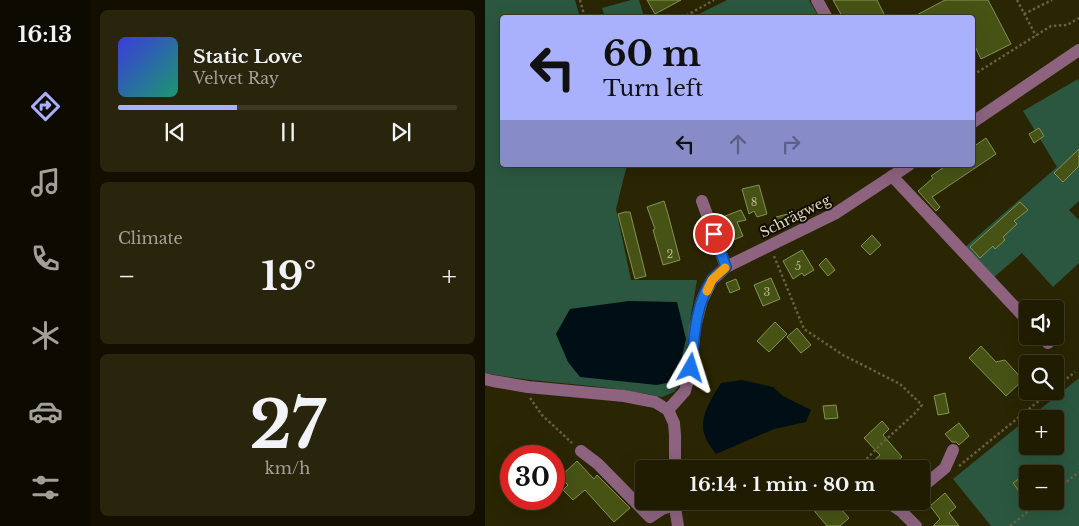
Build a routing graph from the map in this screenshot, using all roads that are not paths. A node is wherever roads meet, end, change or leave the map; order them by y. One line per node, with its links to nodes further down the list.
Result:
1 (817, 0): 2 (street)
2 (825, 15)
3 (1079, 50): 4 (street)
4 (975, 121)
5 (906, 167): 6 (street, Schrägweg)
6 (891, 176): 8 (street, Schrägweg); 9 (street)
7 (702, 201): 8 (street)
8 (726, 267): 11 (street, Schrägweg)
9 (1019, 312)
10 (485, 378): 11 (street)
11 (668, 410): 14 (street)
12 (953, 450): 15 (street)
13 (581, 451): 16 (street)
14 (675, 460)
15 (930, 480)
16 (635, 502)
17 (643, 510): 18 (street)
18 (660, 510)
19 (675, 510): 21 (street)
20 (907, 510): 22 (street)
21 (678, 526)
22 (916, 526)

